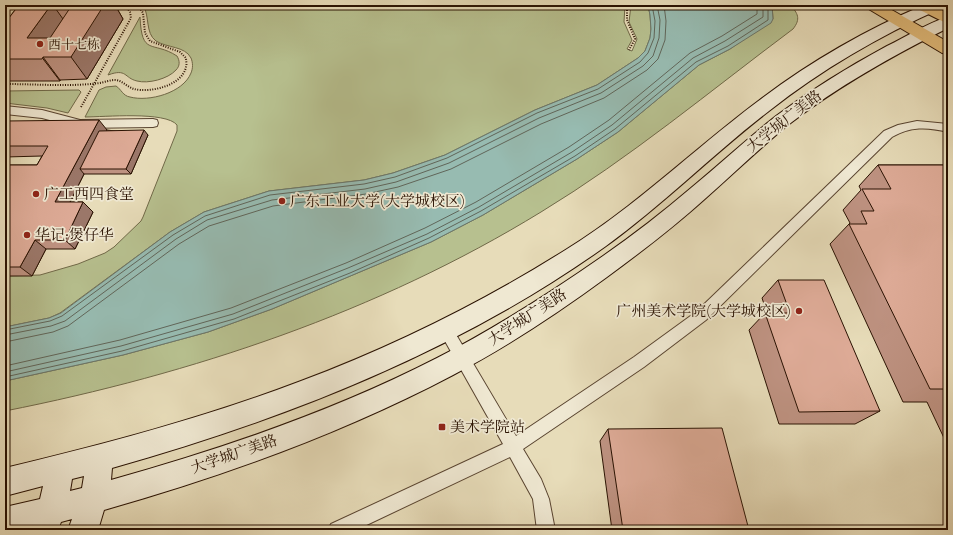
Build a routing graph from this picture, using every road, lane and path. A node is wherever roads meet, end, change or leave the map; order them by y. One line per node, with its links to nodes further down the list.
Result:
1 (125, 5): 12 (path)
2 (138, 5): 12 (path)
3 (628, 5): 11 (path)
4 (872, 5): 7 (main road)
5 (929, 6): 6 (main road); 7 (main road, 大学城广美路)
6 (948, 19)
7 (901, 22): 9 (main road); 18 (main road, 大学城广美路)
8 (948, 22): 9 (main road, 大学城广美路)
9 (923, 34): 10 (main road); 19 (main road, 大学城广美路)
10 (948, 49)
11 (629, 50)
12 (94, 83): 13 (path); 15 (path)
13 (5, 84)
14 (5, 110): 15 (lane)
15 (72, 122): 16 (lane)
16 (154, 123)
17 (948, 128): 20 (lane)
18 (446, 330): 19 (lane); 21 (main road, 大学城广美路)
19 (461, 358): 20 (lane); 24 (main road, 大学城广美路)
20 (513, 447): 28 (lane); 29 (lane)
21 (100, 459): 22 (main road, 大学城广美路); 24 (main road)
22 (61, 469): 23 (main road, 大学城广美路); 25 (main road)
23 (5, 482)
24 (93, 499): 25 (main road, 大学城广美路); 27 (main road)
25 (47, 520): 26 (main road, 大学城广美路)
26 (5, 521)
27 (83, 530)
28 (337, 530)
29 (546, 530)

